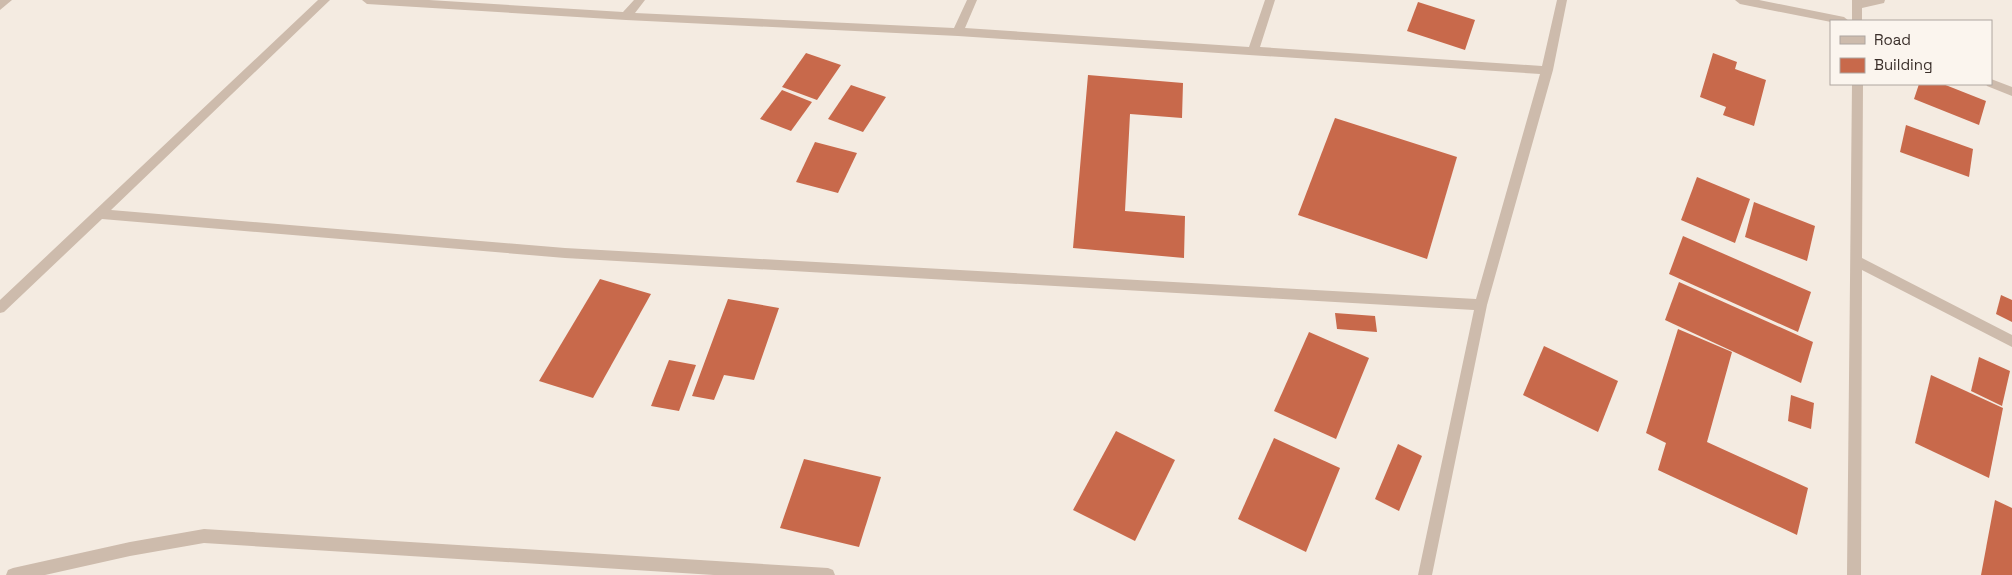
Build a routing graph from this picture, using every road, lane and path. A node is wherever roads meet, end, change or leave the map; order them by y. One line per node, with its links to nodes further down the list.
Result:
1 (7, 0): 11 (street)
2 (325, 0): 21 (street)
3 (367, 0): 12 (street)
4 (640, 0): 12 (street)
5 (972, 0): 15 (street)
6 (1270, 0): 16 (street)
7 (1562, 0): 17 (street)
8 (1740, 0): 13 (street)
9 (1880, 0): 10 (street)
10 (1856, 3): 14 (street)
11 (0, 6)
12 (626, 16): 15 (street)
13 (1839, 20)
14 (1857, 20)
15 (958, 32): 16 (street)
16 (1253, 51): 17 (street)
17 (1547, 70): 23 (street)
18 (1992, 83): 20 (street)
19 (1856, 85): 22 (street)
20 (2012, 92)
21 (100, 214): 23 (street); 24 (street)
22 (1856, 261): 25 (street); 29 (street)
23 (1481, 305): 28 (street)
24 (0, 308)
25 (2012, 341)
26 (13, 575): 27 (street)
27 (828, 575)
28 (1425, 575)
29 (1854, 575)

